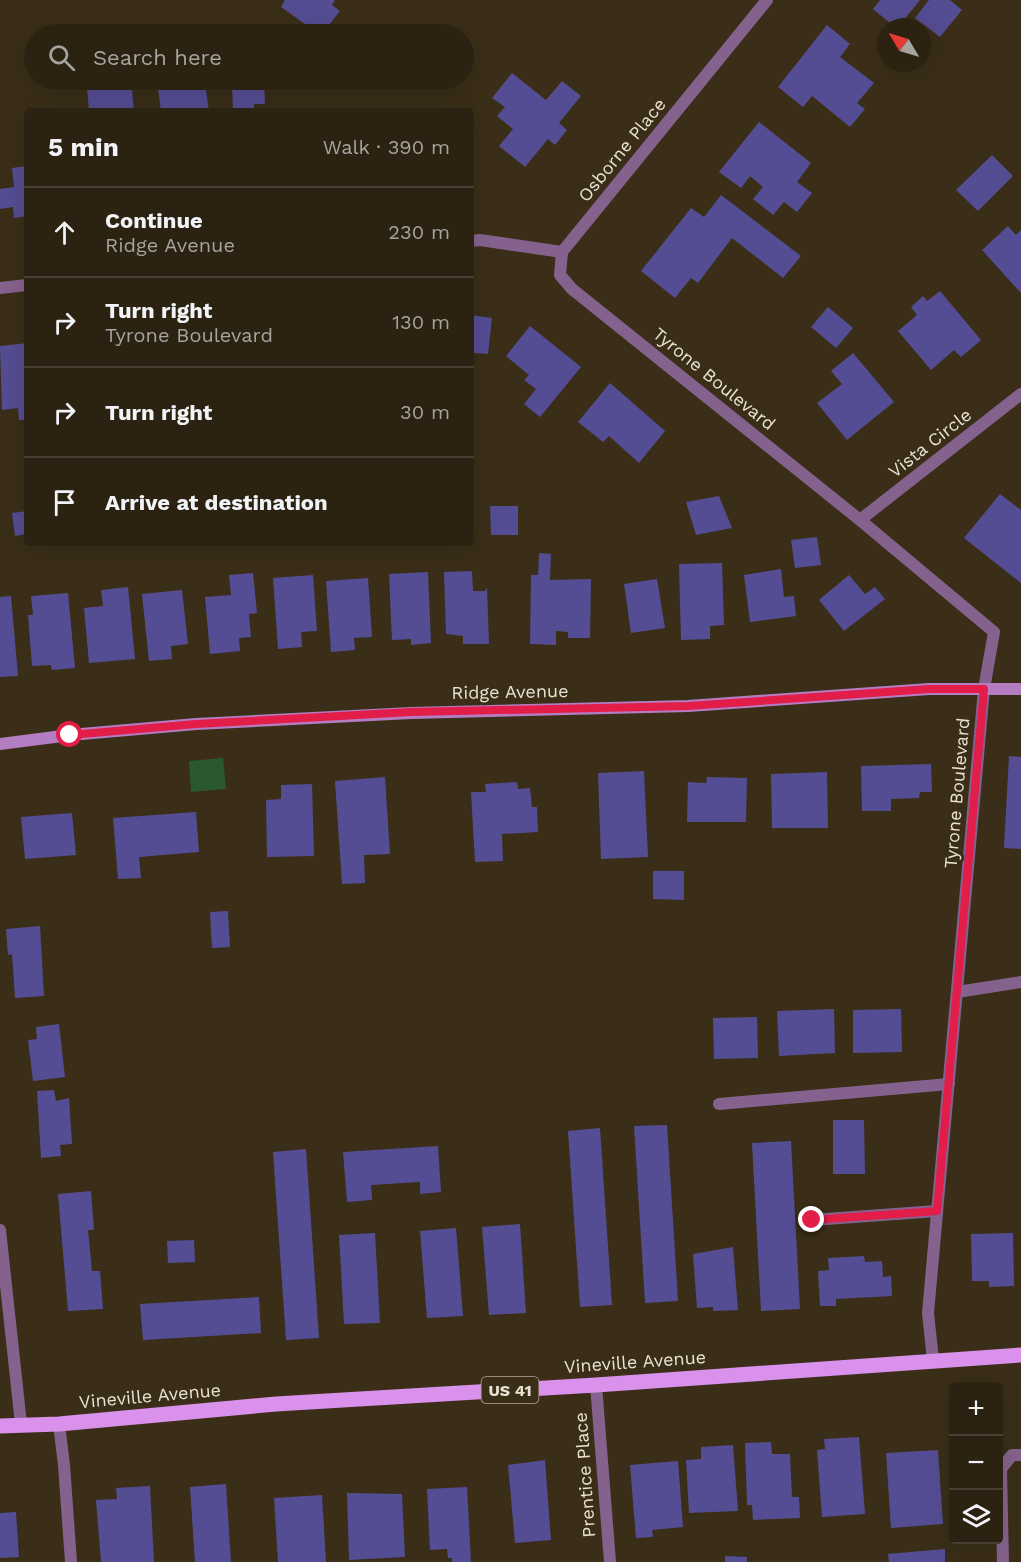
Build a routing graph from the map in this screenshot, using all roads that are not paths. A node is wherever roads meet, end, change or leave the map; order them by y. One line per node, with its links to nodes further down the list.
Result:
1 (767, 0): 3 (street, Osborne Place)
2 (474, 241): 3 (street)
3 (562, 252): 7 (street, Tyrone Boulevard)
4 (24, 285): 5 (street)
5 (0, 288)
6 (1021, 394): 7 (street, Vista Circle)
7 (860, 520): 8 (street, Tyrone Boulevard)
8 (984, 689): 9 (street, Ridge Avenue); 10 (street, Ridge Avenue); 12 (street, Tyrone Boulevard)
9 (1021, 689)
10 (0, 744)
11 (1021, 982): 12 (street)
12 (957, 992): 13 (street, Tyrone Boulevard)
13 (949, 1083): 14 (street); 15 (street, Tyrone Boulevard)
14 (719, 1104)
15 (937, 1211): 16 (street); 19 (street, Tyrone Boulevard)
16 (812, 1220)
17 (0, 1230): 21 (street)
18 (1021, 1355): 19 (main road, Vineville Avenue / US 41)
19 (933, 1360): 20 (main road, Vineville Avenue / US 41)
20 (596, 1385): 22 (main road, Vineville Avenue / US 41); 26 (street, Prentice Place)
21 (21, 1424): 22 (main road, Vineville Avenue / US 41); 23 (main road, Vineville Avenue / US 41)
22 (59, 1424): 25 (street)
23 (0, 1426)
24 (1021, 1455): 27 (street)
25 (71, 1562)
26 (610, 1562)
27 (1003, 1562)

